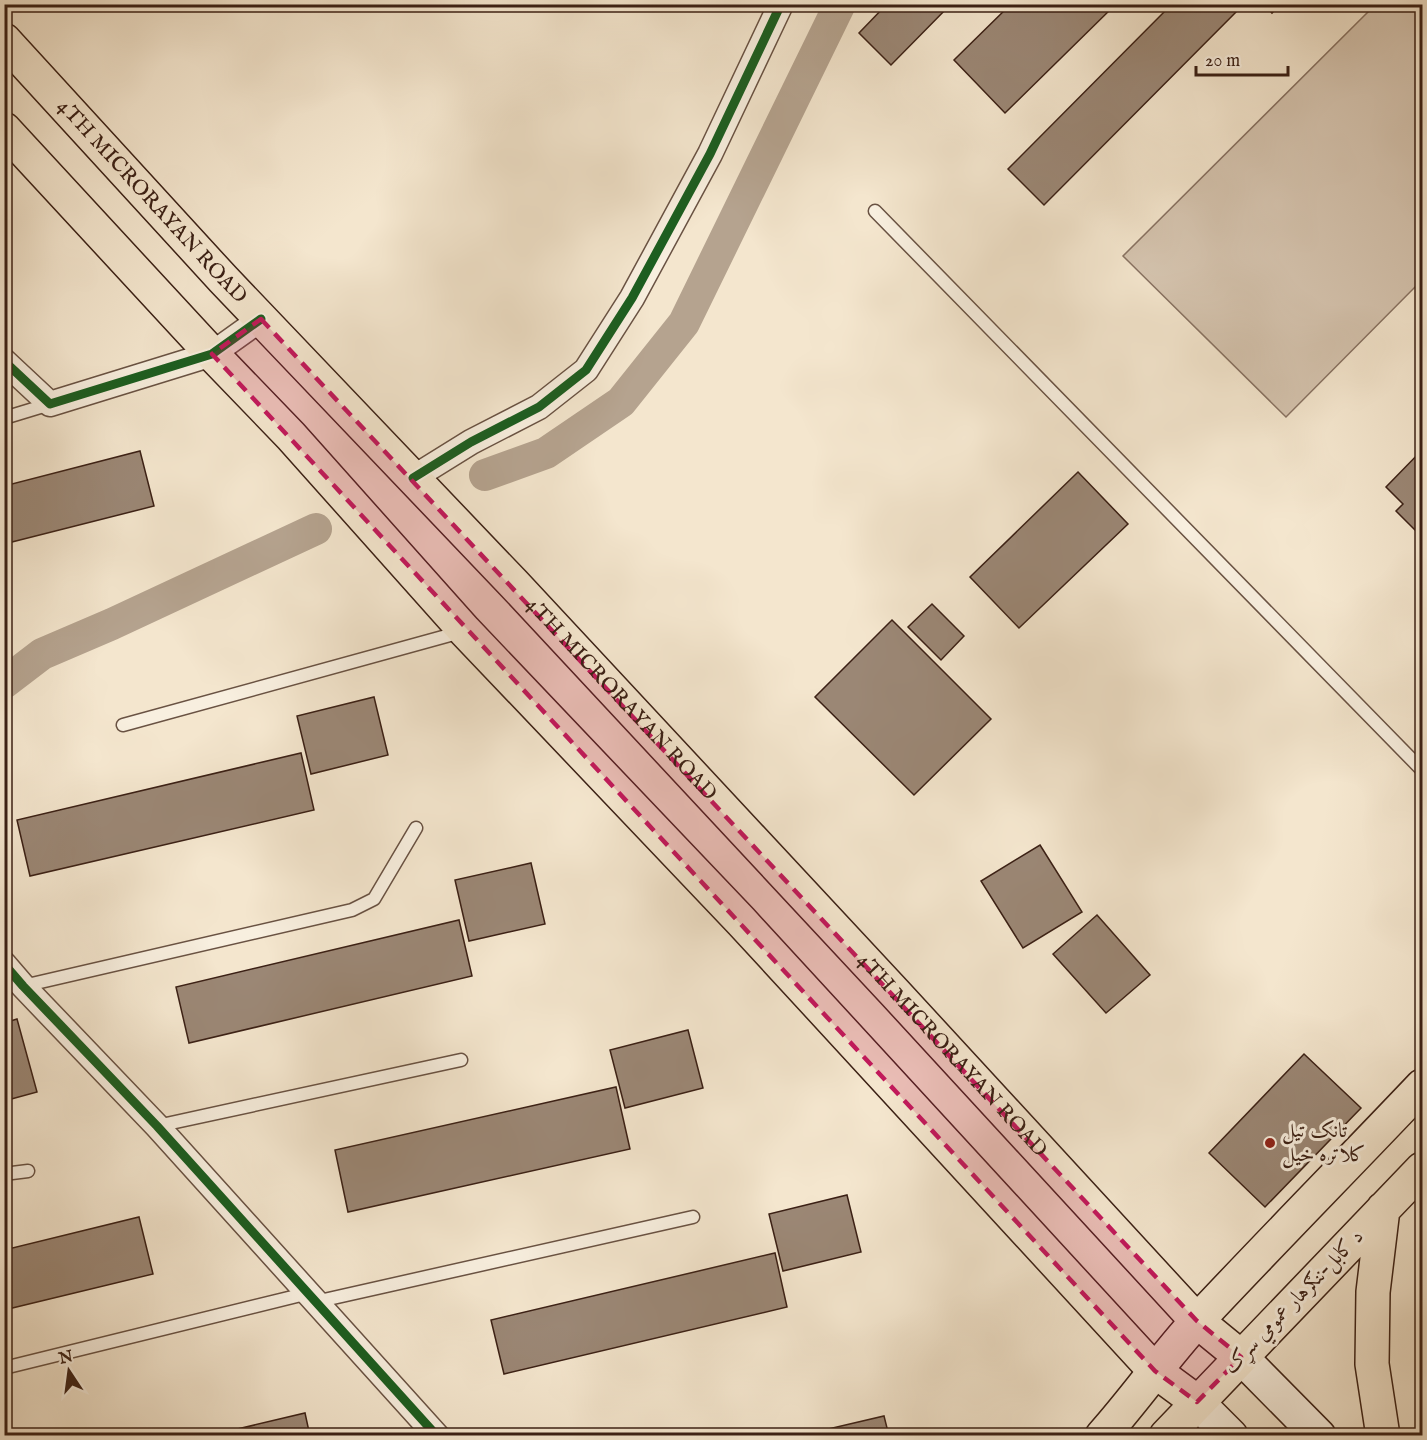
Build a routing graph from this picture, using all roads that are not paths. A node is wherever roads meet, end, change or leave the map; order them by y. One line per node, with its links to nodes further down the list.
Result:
1 (781, 4): 10 (street)
2 (4, 40): 5 (main road, 4TH MICRORAYAN ROAD)
3 (4, 129): 6 (main road)
4 (875, 211): 13 (lane)
5 (261, 319): 6 (street); 10 (main road, 4TH MICRORAYAN ROAD)
6 (213, 354): 8 (street); 11 (main road)
7 (4, 361): 8 (street)
8 (50, 404): 9 (lane)
9 (4, 418)
10 (413, 478): 26 (main road, 4TH MICRORAYAN ROAD)
11 (465, 631): 12 (lane); 29 (main road)
12 (123, 725)
13 (1422, 770)
14 (416, 828): 16 (lane)
15 (4, 964): 16 (street)
16 (23, 986): 19 (street)
17 (461, 1060): 19 (lane)
18 (1422, 1086): 26 (main road)
19 (157, 1126): 25 (street)
20 (1422, 1169): 23 (main road, د کابل–ننګرهار عمومي سړک)
21 (27, 1171): 22 (lane)
22 (4, 1174)
23 (1383, 1209): 27 (main road, د کابل–ننګرهار عمومي سړک); 36 (main road)
24 (693, 1217): 25 (lane)
25 (312, 1298): 28 (lane); 31 (street)
26 (1197, 1321): 27 (main road, 4TH MICRORAYAN ROAD); 29 (main road)
27 (1241, 1357): 30 (main road, د کابل–ننګرهار عمومي سړک); 35 (main road)
28 (4, 1368)
29 (1155, 1371): 30 (main road); 32 (main road)
30 (1197, 1402): 33 (main road, د کابل–ننګرهار عمومي سړک); 34 (main road)
31 (436, 1436)
32 (1102, 1436)
33 (1166, 1436)
34 (1231, 1436)
35 (1319, 1436)
36 (1383, 1436)

